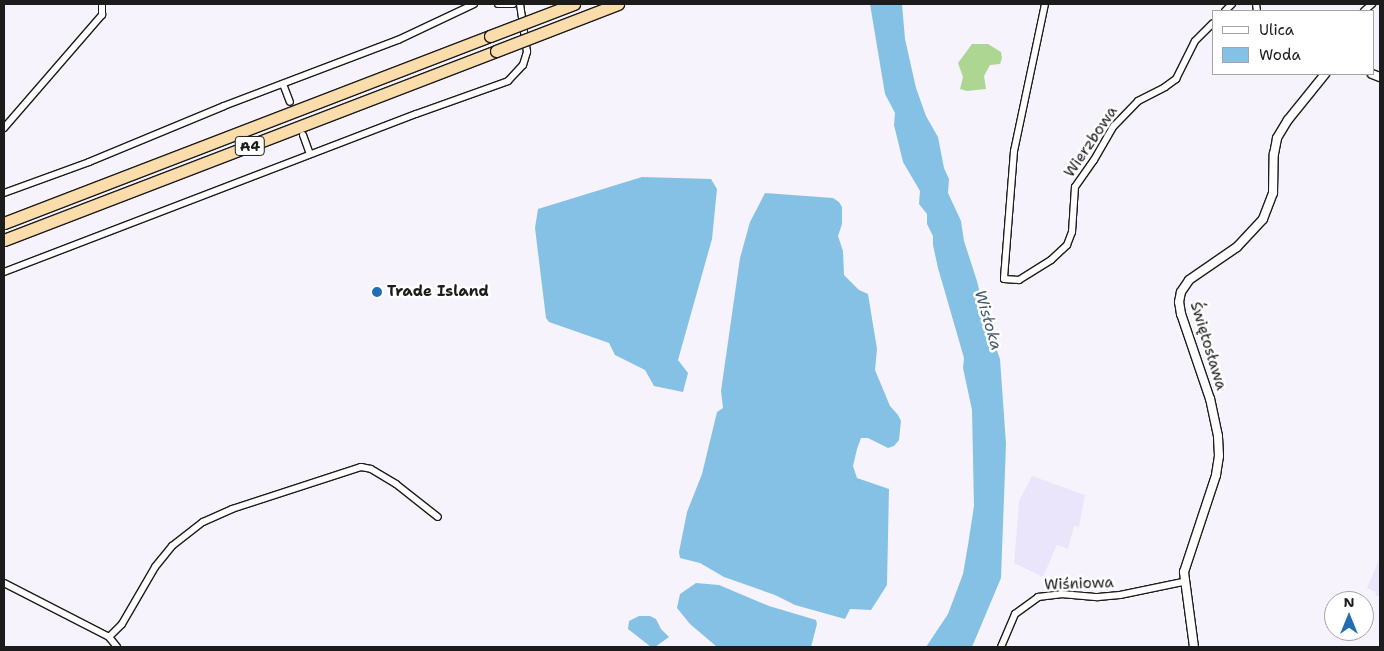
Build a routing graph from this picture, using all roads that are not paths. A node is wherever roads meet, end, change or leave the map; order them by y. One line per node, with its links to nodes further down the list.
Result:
1 (102, 4): 13 (street)
2 (474, 4): 11 (street)
3 (498, 4): 4 (street)
4 (514, 4)
5 (520, 4): 15 (street)
6 (574, 4): 17 (highway, A4, bridge)
7 (618, 4): 18 (highway, A4, bridge)
8 (1045, 4): 9 (street, Wierzbowa)
9 (1212, 24)
10 (1324, 75): 22 (street, Świętosława)
11 (283, 84): 12 (street); 16 (street)
12 (290, 102)
13 (4, 128)
14 (303, 135): 15 (street)
15 (310, 154): 19 (street)
16 (4, 193)
17 (4, 223)
18 (4, 240)
19 (4, 272)
20 (438, 517): 23 (street)
21 (4, 582): 23 (street)
22 (1184, 582): 25 (street, Wiśniowa); 26 (street, Świętosława)
23 (109, 637): 24 (street)
24 (117, 647)
25 (1000, 647)
26 (1194, 647)

